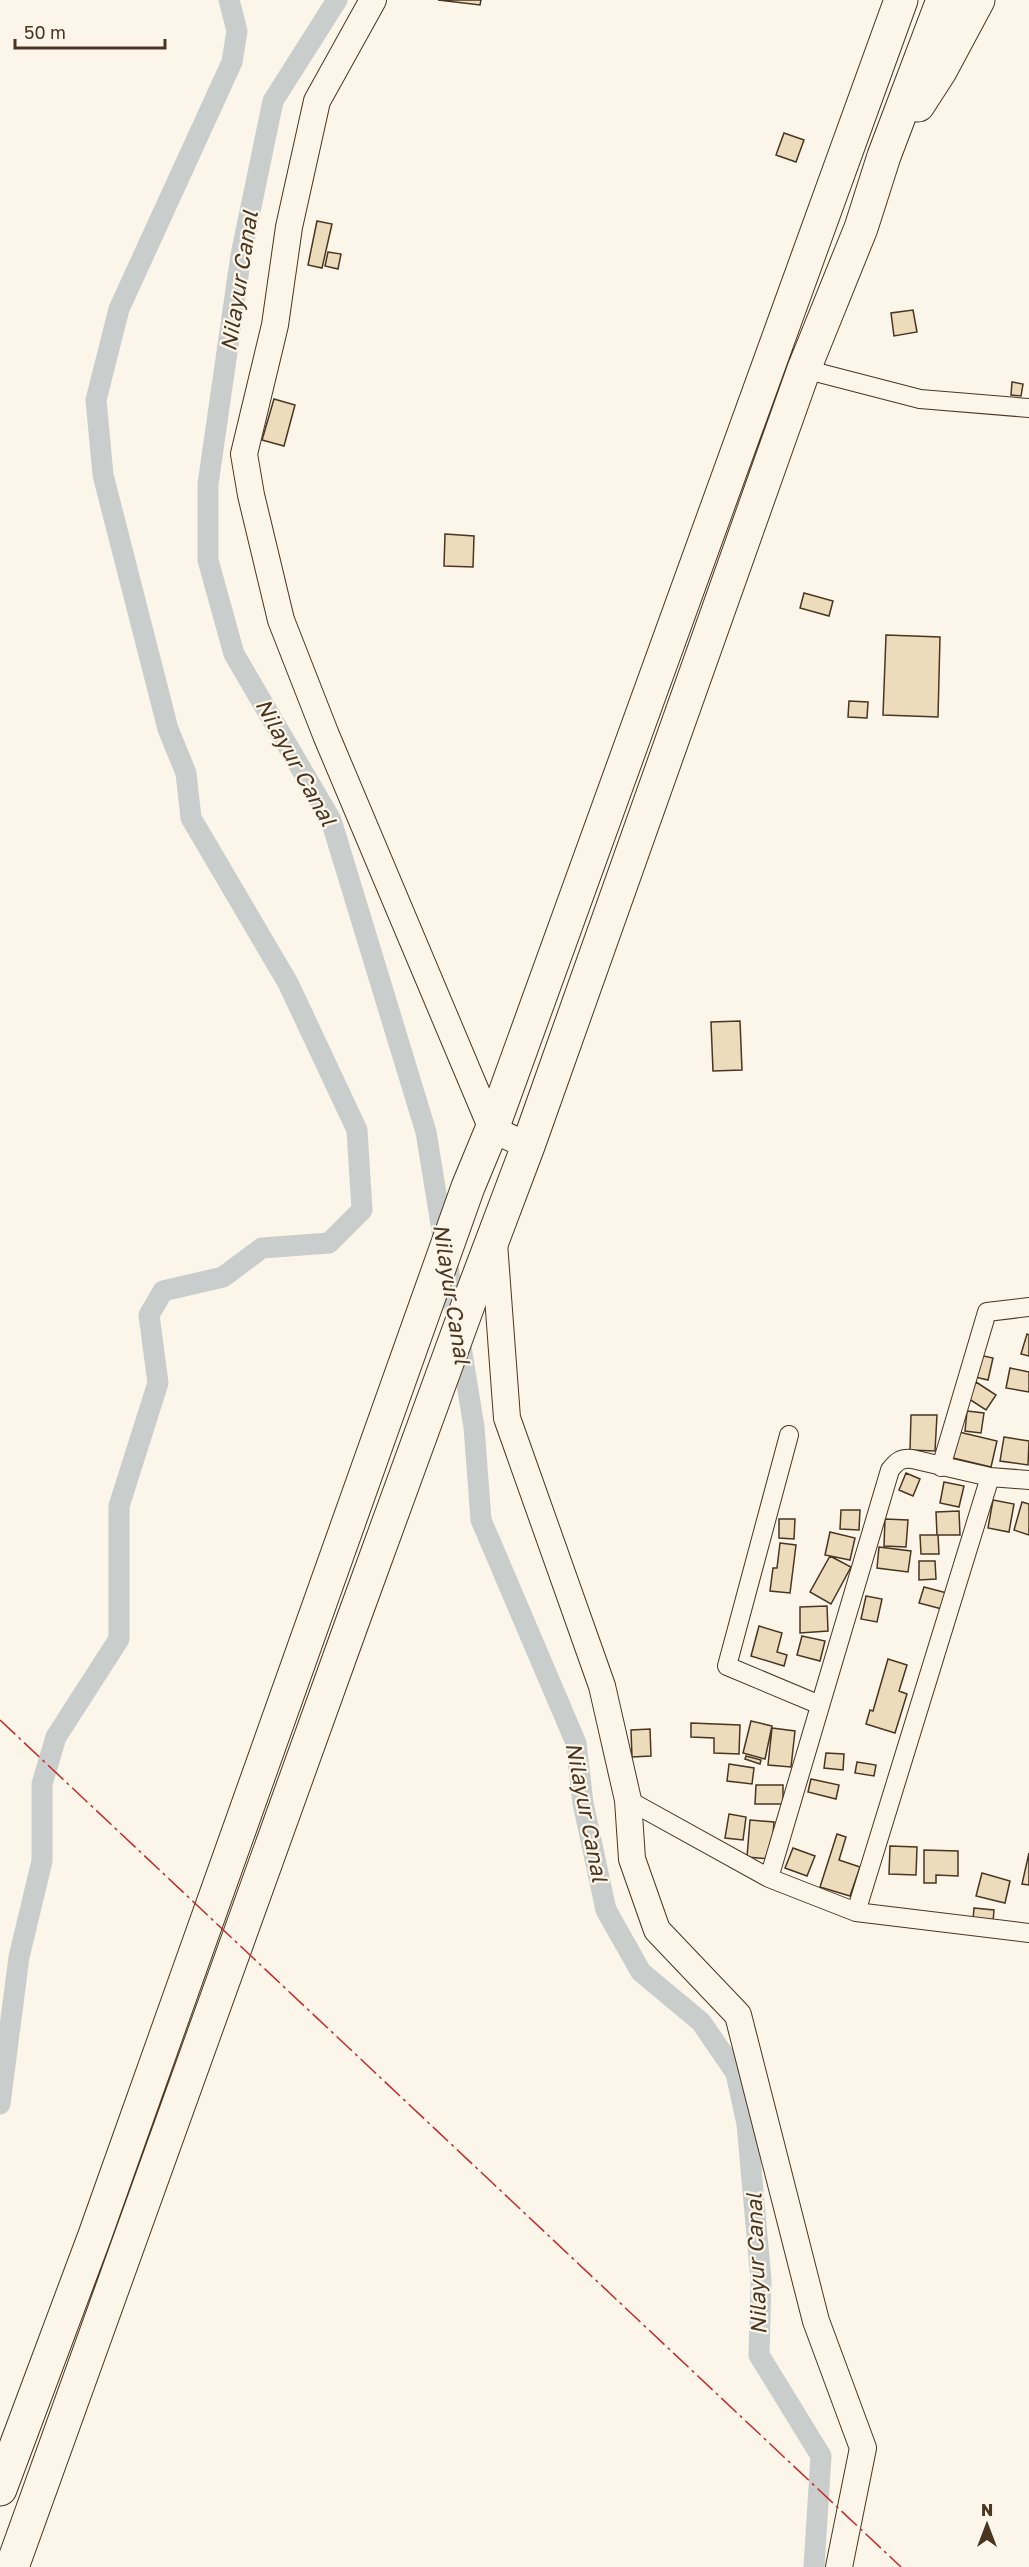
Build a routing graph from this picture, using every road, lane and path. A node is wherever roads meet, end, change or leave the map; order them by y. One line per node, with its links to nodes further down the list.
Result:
1 (373, 0): 10 (street)
2 (882, 0): 6 (highway)
3 (901, 0): 6 (highway)
4 (943, 0): 7 (highway)
5 (978, 0): 7 (highway)
6 (849, 141): 10 (highway)
7 (884, 156): 8 (highway)
8 (804, 369): 9 (street); 11 (highway)
9 (1029, 408)
10 (492, 1129): 11 (street); 23 (highway)
11 (528, 1146): 12 (highway)
12 (494, 1242): 19 (street); 24 (highway)
13 (1029, 1307): 15 (street)
14 (789, 1435): 18 (street)
15 (941, 1467): 16 (street); 18 (street)
16 (990, 1477): 17 (street); 21 (street)
17 (1029, 1478)
18 (820, 1706): 20 (street)
19 (628, 1800): 20 (street); 25 (street)
20 (769, 1878): 21 (street)
21 (856, 1912): 22 (street)
22 (1029, 1933)
23 (0, 2489)
24 (12, 2567)
25 (839, 2567)

